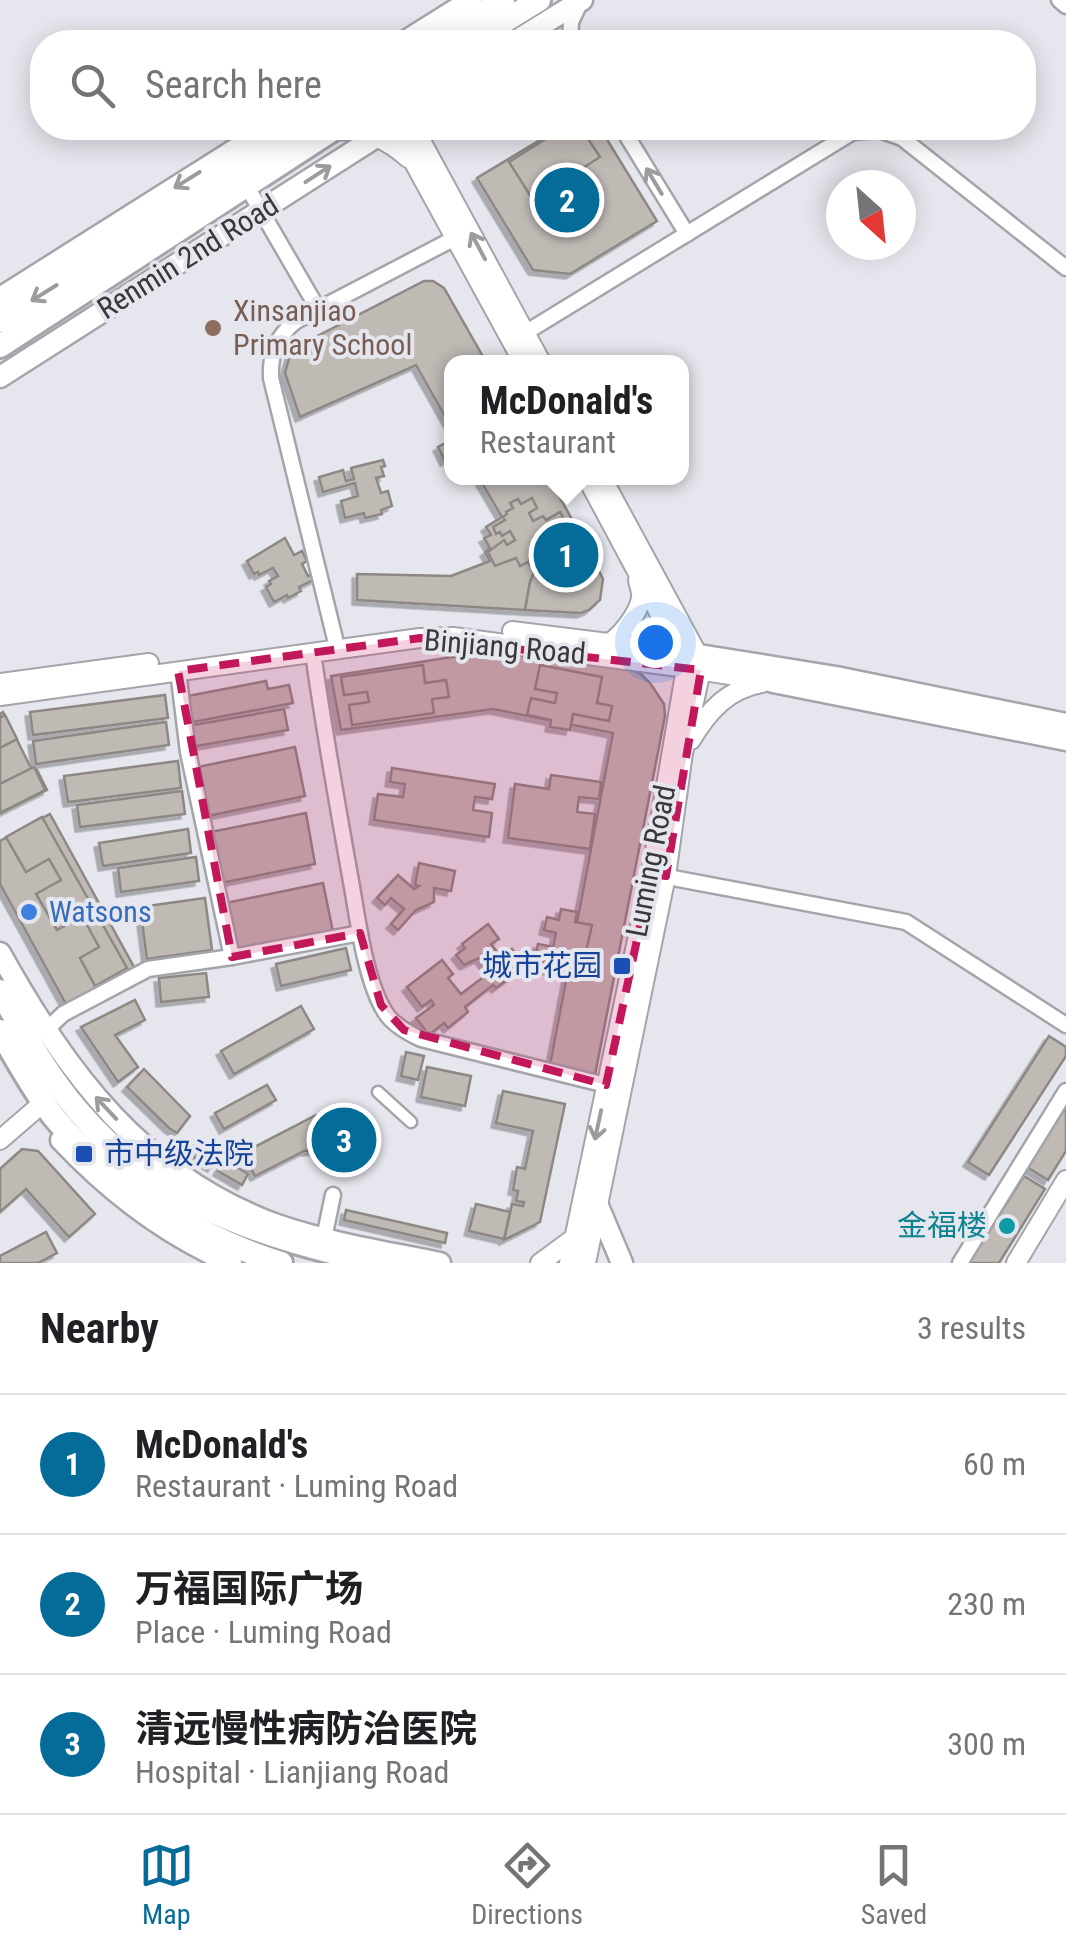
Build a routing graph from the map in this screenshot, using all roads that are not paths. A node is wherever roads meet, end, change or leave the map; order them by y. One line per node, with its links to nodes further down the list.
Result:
1 (471, 0): 7 (main road)
2 (503, 0): 8 (main road)
3 (539, 0): 9 (main road)
4 (582, 0): 10 (main road); 11 (street)
5 (1059, 0): 6 (street)
6 (1066, 6)
7 (423, 30)
8 (455, 30)
9 (490, 30)
10 (533, 30)
11 (570, 30)
12 (251, 140): 28 (main road, one-way to 28)
13 (303, 140): 30 (main road, Renmin 2nd Road, one-way to 30)
14 (307, 140): 23 (main road, Renmin 2nd Road)
15 (373, 140): 24 (main road, Renmin 2nd Road, one-way to 15)
16 (391, 140): 22 (street)
17 (418, 140): 22 (street)
18 (427, 140): 22 (street)
19 (629, 140): 25 (street, one-way to 19)
20 (841, 140): 25 (street)
21 (905, 140): 27 (street)
22 (424, 162): 26 (street); 31 (street, one-way to 22)
23 (246, 185): 24 (street); 32 (main road, Renmin 2nd Road)
24 (262, 210): 29 (street); 35 (main road, Renmin 2nd Road)
25 (687, 234): 31 (street)
26 (455, 238): 29 (street); 33 (street)
27 (1066, 268)
28 (0, 298)
29 (318, 309): 39 (street)
30 (0, 320)
31 (525, 333): 34 (street)
32 (0, 346)
33 (520, 355)
34 (537, 355)
35 (0, 377)
36 (591, 485): 38 (street)
37 (605, 485): 42 (street)
38 (634, 565): 40 (street); 42 (street)
39 (335, 639): 40 (street, Binjiang Road); 45 (street, Binjiang Road)
40 (609, 643): 42 (street, Binjiang Road)
41 (313, 652): 42 (street, Binjiang Road); 43 (street, Binjiang Road); 51 (street)
42 (691, 661): 44 (street, Binjiang Road); 47 (main road, Binjiang Road); 49 (street, Luming Road); 50 (street, Luming Road)
43 (178, 672): 46 (street, Binjiang Road); 53 (street)
44 (773, 682): 48 (main road, Binjiang Road); 49 (street)
45 (0, 683)
46 (0, 696)
47 (1066, 724)
48 (1066, 740)
49 (683, 753): 50 (street, Luming Road)
50 (658, 875): 55 (street); 58 (street, Luming Road); 66 (street, Luming Road)
51 (360, 933): 53 (street); 58 (street)
52 (0, 953): 57 (main road)
53 (232, 957): 57 (street)
54 (0, 991): 57 (main road)
55 (1066, 1025)
56 (1, 1033): 61 (main road)
57 (38, 1038): 69 (main road, one-way to 57)
58 (606, 1085): 68 (street, Luming Road, one-way to 68)
59 (1066, 1091): 78 (street)
60 (378, 1092): 62 (street)
61 (50, 1110): 63 (street); 67 (main road)
62 (411, 1122)
63 (0, 1140)
64 (1064, 1194): 79 (street); 80 (street)
65 (333, 1195): 69 (street)
66 (598, 1206): 76 (street, Luming Road); 77 (main road)
67 (190, 1234): 70 (main road); 71 (main road)
68 (574, 1238): 74 (street); 75 (street, Luming Road)
69 (323, 1245): 72 (main road); 73 (main road)
70 (231, 1263)
71 (281, 1263)
72 (379, 1263)
73 (440, 1263)
74 (540, 1263)
75 (569, 1263)
76 (586, 1263)
77 (622, 1263)
78 (960, 1263)
79 (1016, 1263)
80 (1027, 1263)

